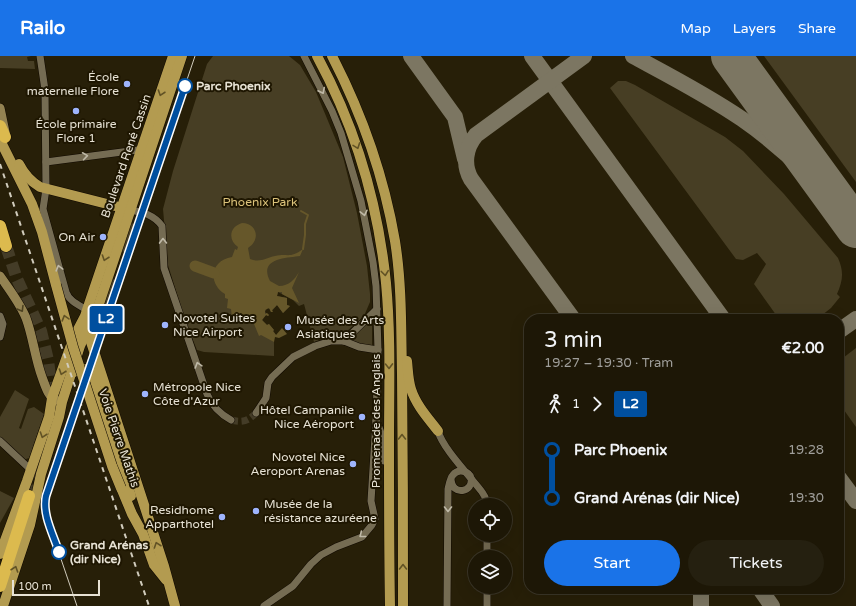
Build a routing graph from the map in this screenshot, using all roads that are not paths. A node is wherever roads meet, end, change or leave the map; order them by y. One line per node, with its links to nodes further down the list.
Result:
1 (40, 56): 11 (street)
2 (173, 56): 10 (main road, Boulevard René Cassin, one-way to 10)
3 (182, 56): 10 (main road, Boulevard René Cassin)
4 (304, 56): 19 (street, one-way to 19)
5 (317, 56): 38 (main road, Promenade des Anglais, one-way to 38)
6 (332, 56): 17 (main road)
7 (0, 108): 9 (main road)
8 (0, 126): 9 (highway)
9 (3, 139): 12 (main road); 43 (main road, Voie Pierre Mathis, one-way to 9, bridge)
10 (147, 148): 11 (street, one-way to 10); 13 (main road, Boulevard René Cassin)
11 (46, 162): 12 (street)
12 (46, 189): 13 (main road); 20 (street, one-way to 12)
13 (126, 209): 18 (main road, Boulevard René Cassin); 20 (main road, Boulevard René Cassin, one-way to 20); 29 (street, one-way to 13)
14 (0, 226): 15 (highway)
15 (6, 246)
16 (0, 276): 26 (main road, one-way to 26)
17 (400, 301): 31 (main road); 50 (main road, one-way to 17)
18 (99, 304): 25 (main road, Boulevard René Cassin); 43 (main road, Boulevard René Cassin, one-way to 18)
19 (377, 309): 23 (street); 24 (street)
20 (87, 310): 26 (main road, Boulevard René Cassin, one-way to 26)
21 (0, 316): 22 (street)
22 (0, 337)
23 (344, 341): 24 (street); 28 (street)
24 (378, 350): 30 (street)
25 (70, 377): 27 (main road, Boulevard René Cassin); 40 (main road)
26 (52, 398): 27 (main road); 34 (main road, Boulevard René Cassin, one-way to 34)
27 (62, 402): 35 (main road, Boulevard René Cassin)
28 (256, 413)
29 (231, 420)
30 (376, 421): 38 (street); 48 (street, one-way to 48)
31 (438, 431): 33 (street)
32 (0, 441): 34 (street)
33 (455, 458): 36 (street); 37 (street)
34 (31, 470): 35 (main road); 42 (main road, Boulevard René Cassin)
35 (41, 474): 46 (main road, Boulevard René Cassin, one-way to 35)
36 (469, 474): 37 (street); 37 (street); 41 (street)
37 (452, 478): 51 (street, one-way to 51)
38 (389, 490): 49 (main road, Promenade des Anglais)
39 (29, 496): 44 (highway)
40 (131, 496)
41 (485, 498)
42 (0, 554)
43 (168, 583): 47 (main road, Boulevard René Cassin)
44 (0, 586)
45 (487, 594): 52 (street)
46 (3, 606)
47 (175, 606)
48 (264, 606)
49 (390, 606)
50 (403, 606)
51 (448, 606)
52 (487, 606)

